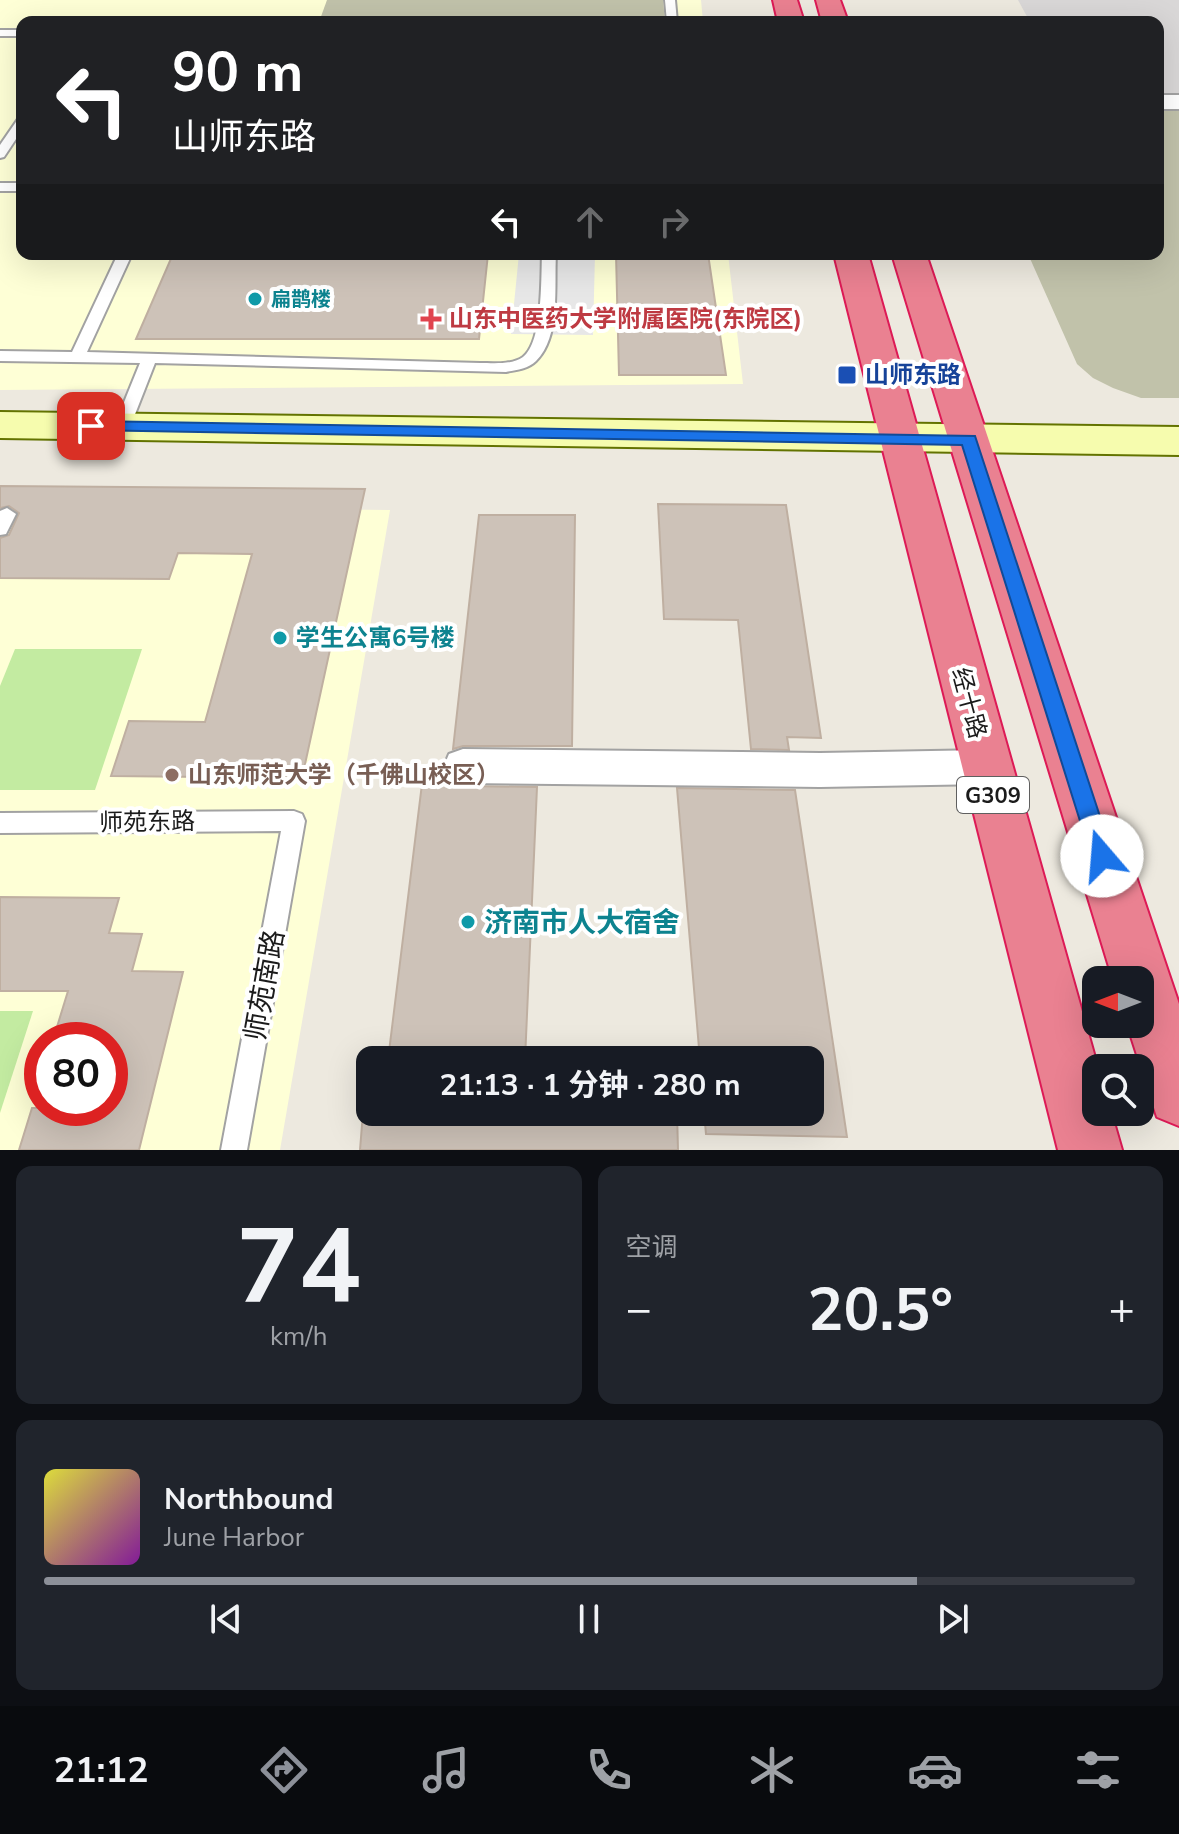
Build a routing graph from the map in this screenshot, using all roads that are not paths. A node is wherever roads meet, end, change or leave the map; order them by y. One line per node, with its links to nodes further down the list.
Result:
1 (6, 137): 2 (lane)
2 (0, 154)
3 (122, 260): 8 (lane)
4 (548, 260): 9 (lane)
5 (853, 260): 12 (highway, 经十路 / G309)
6 (911, 260): 13 (highway)
7 (0, 356): 8 (lane)
8 (77, 357): 9 (lane)
9 (149, 358): 11 (lane)
10 (0, 425): 11 (main road)
11 (122, 427): 12 (main road)
12 (899, 439): 13 (main road); 16 (highway, 经十路 / G309)
13 (969, 440): 14 (main road); 19 (highway)
14 (1179, 441)
15 (463, 766): 16 (street)
16 (986, 767): 21 (highway, 经十路 / G309)
17 (294, 821): 18 (lane, 师苑东路); 20 (lane, 师苑南路)
18 (0, 823)
19 (1179, 1095)
20 (234, 1150)
21 (1090, 1150)

